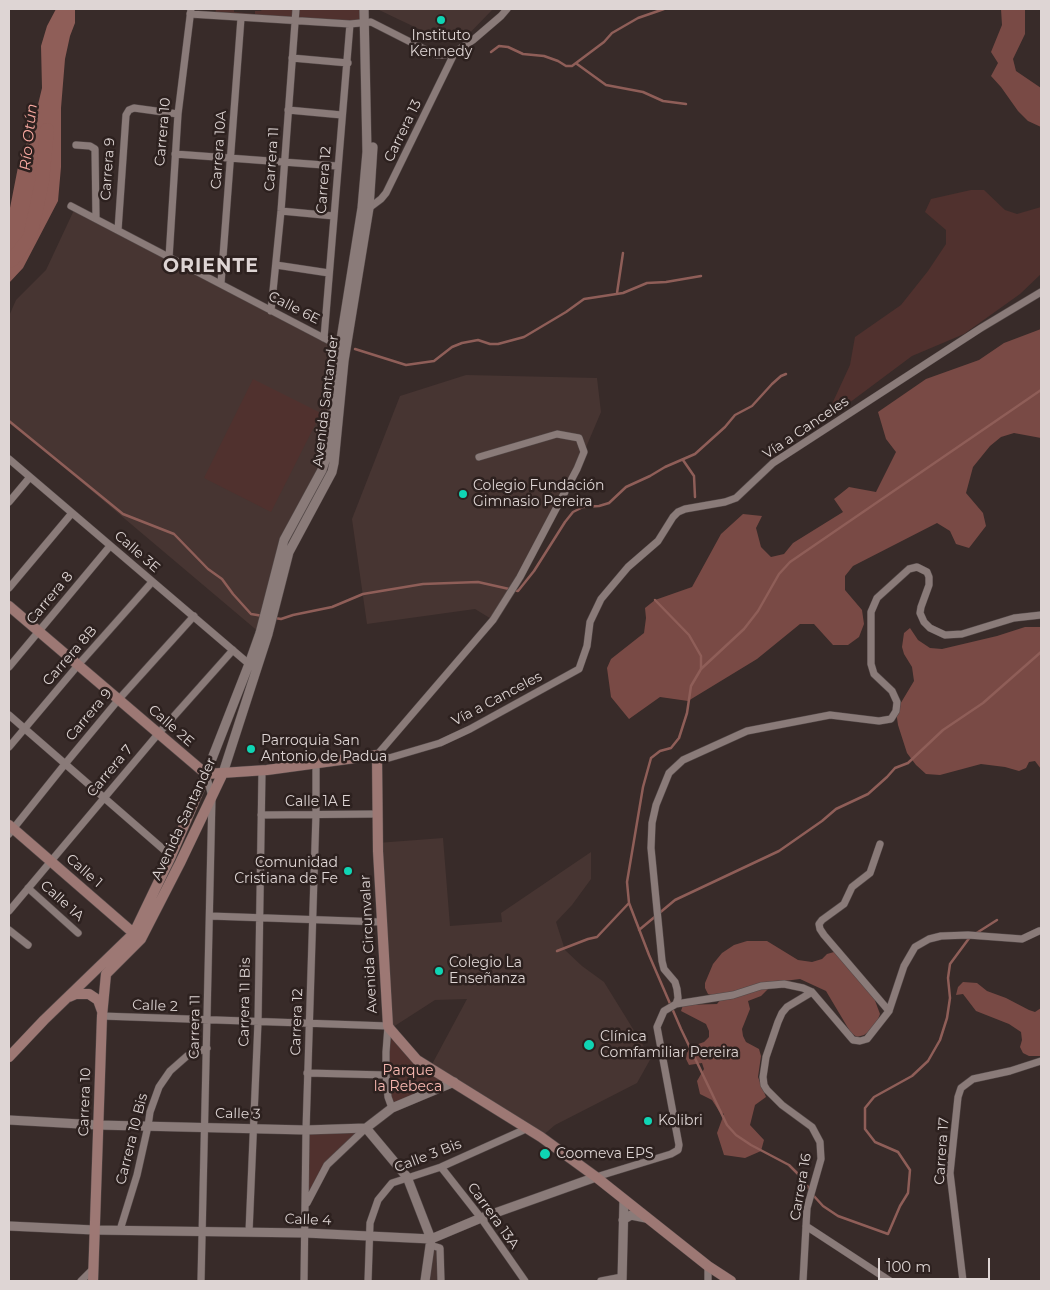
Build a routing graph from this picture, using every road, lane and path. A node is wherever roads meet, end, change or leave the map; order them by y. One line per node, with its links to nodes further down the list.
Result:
1 (296, 9): 7 (street, Carrera 11)
2 (364, 9): 8 (street, Avenida Santander)
3 (370, 9): 8 (street, Avenida Santander)
4 (507, 9): 10 (street)
5 (191, 11): 6 (street); 14 (street, Carrera 10)
6 (240, 18): 7 (street); 18 (street, Carrera 10A)
7 (294, 21): 9 (street); 11 (street, Carrera 11)
8 (368, 22): 9 (street); 10 (street); 22 (street, Avenida Santander)
9 (350, 24): 12 (street, Carrera 12)
10 (455, 52): 22 (street, Carrera 13)
11 (292, 58): 12 (street); 13 (street, Carrera 11)
12 (348, 63): 15 (street, Carrera 12)
13 (288, 110): 15 (street); 19 (street, Carrera 11)
14 (178, 114): 17 (street, Carrera 10); 26 (street, Carrera 9)
15 (342, 115): 20 (street, Carrera 12)
16 (76, 145): 25 (street)
17 (175, 154): 18 (street); 27 (street, Carrera 10)
18 (231, 157): 19 (street); 30 (street, Carrera 10A)
19 (284, 161): 20 (street); 23 (street, Carrera 11)
20 (337, 166): 24 (street, Carrera 12)
21 (71, 206): 25 (street, Calle 6E)
22 (366, 208): 34 (street, Avenida Santander)
23 (281, 212): 24 (street); 28 (street, Carrera 11)
24 (334, 216): 29 (street, Carrera 12)
25 (96, 218): 26 (street, Calle 6E)
26 (118, 230): 27 (street, Calle 6E)
27 (169, 258): 30 (street, Calle 6E)
28 (276, 265): 29 (street); 32 (street, Carrera 11)
29 (330, 272): 33 (street, Carrera 12)
30 (221, 283): 32 (street, Calle 6E)
31 (1041, 292): 56 (street, Vía a Canceles)
32 (271, 311): 33 (street, Calle 6E)
33 (324, 338): 34 (street, Calle 6E)
34 (342, 347): 49 (street, Avenida Santander); 60 (street, Avenida Santander)
35 (479, 457): 56 (street)
36 (9, 459): 37 (street, Calle 3E)
37 (30, 478): 38 (street); 39 (street, Calle 3E)
38 (9, 502)
39 (72, 513): 40 (street, Calle 3E); 42 (street)
40 (110, 546): 41 (street, Calle 3E); 46 (street, Carrera 8)
41 (152, 582): 45 (street, Calle 3E); 48 (street, Carrera 8B)
42 (9, 588)
43 (9, 606): 46 (main road, Calle 2E)
44 (1041, 615): 84 (street)
45 (194, 616): 47 (street, Calle 3E); 51 (street, Carrera 9)
46 (39, 631): 48 (main road, Calle 2E); 50 (street, Carrera 8)
47 (233, 650): 49 (street, Calle 3E); 54 (street, Carrera 7)
48 (79, 664): 51 (main road, Calle 2E); 53 (street, Carrera 8B)
49 (250, 664): 61 (street, Avenida Santander)
50 (9, 668)
51 (119, 699): 54 (main road, Calle 2E); 58 (street, Carrera 9)
52 (9, 715): 53 (street)
53 (25, 728): 55 (street, Carrera 8B); 58 (street)
54 (158, 734): 61 (main road, Calle 2E); 62 (street, Carrera 7)
55 (9, 747)
56 (377, 755): 57 (main road); 66 (main road, Avenida Circunvalar)
57 (316, 763): 59 (main road); 65 (street, Carrera 12)
58 (65, 764): 62 (street); 67 (street, Carrera 9)
59 (262, 771): 60 (main road); 64 (street, Carrera 11 Bis)
60 (223, 773): 61 (main road); 63 (main road, Avenida Santander)
61 (206, 774): 63 (street, Carrera 11); 69 (main road, Avenida Santander)
62 (104, 797): 69 (street); 70 (street, Carrera 7)
63 (212, 797): 73 (street, Carrera 11); 80 (main road, Avenida Santander)
64 (261, 814): 65 (street, Calle 1A E); 74 (street, Carrera 11 Bis)
65 (316, 814): 66 (street, Calle 1A E); 75 (street, Carrera 12)
66 (376, 814): 76 (main road, Avenida Circunvalar)
67 (10, 830): 70 (main road, Calle 1)
68 (880, 844): 85 (street)
69 (171, 856): 80 (main road, Avenida Santander)
70 (51, 861): 71 (street, Carrera 7); 80 (main road, Calle 1)
71 (28, 888): 72 (street, Carrera 7); 79 (street, Calle 1A)
72 (9, 910)
73 (210, 916): 74 (street); 87 (street, Carrera 11)
74 (259, 918): 75 (street); 88 (street, Carrera 11 Bis)
75 (312, 920): 76 (street); 89 (street, Carrera 12)
76 (381, 922): 90 (main road, Avenida Circunvalar)
77 (9, 930): 81 (street)
78 (1039, 931): 85 (street)
79 (78, 933)
80 (137, 936): 83 (main road); 86 (main road, Carrera 10)
81 (28, 945)
82 (812, 992): 84 (street); 85 (street); 115 (street, Carrera 16)
83 (64, 1000): 86 (main road); 92 (main road)
84 (676, 1004): 108 (street)
85 (889, 1011)
86 (102, 1016): 87 (street, Calle 2); 99 (main road, Carrera 10)
87 (208, 1020): 88 (street, Calle 2); 91 (street, Carrera 11)
88 (258, 1022): 89 (street, Calle 2); 102 (street, Carrera 11 Bis)
89 (310, 1024): 90 (street, Calle 2); 94 (street, Carrera 12)
90 (389, 1027): 95 (street); 96 (main road, Avenida Circunvalar)
91 (207, 1048): 100 (street, Carrera 10 Bis); 101 (street, Carrera 11)
92 (9, 1057)
93 (1041, 1061): 139 (street, Carrera 17)
94 (307, 1073): 95 (street); 105 (street, Carrera 12)
95 (386, 1075): 97 (street)
96 (454, 1082): 97 (street); 104 (main road, Avenida Circunvalar)
97 (392, 1108): 103 (street)
98 (9, 1120): 99 (street, Calle 3)
99 (98, 1125): 100 (street, Calle 3); 116 (main road, Carrera 10)
100 (148, 1126): 101 (street, Calle 3); 117 (street, Carrera 10 Bis)
101 (206, 1127): 102 (street, Calle 3); 118 (street, Carrera 11)
102 (254, 1128): 105 (street, Calle 3); 119 (street, Carrera 11 Bis)
103 (366, 1128): 105 (street, Calle 3); 107 (street); 110 (street)
104 (528, 1128): 106 (street, Calle 3 Bis); 108 (main road, Avenida Circunvalar)
105 (306, 1130): 110 (street, Carrera 12)
106 (441, 1166): 107 (street, Calle 3 Bis); 111 (street, Carrera 13A)
107 (407, 1177): 121 (street, Calle 3 Bis); 122 (street)
108 (596, 1177): 109 (main road, Avenida Circunvalar); 111 (street, Calle 4)
109 (624, 1200): 112 (main road, Avenida Circunvalar); 113 (street)
110 (306, 1206): 120 (street, Carrera 12)
111 (481, 1218): 122 (street, Calle 4); 133 (street, Carrera 13A)
112 (647, 1219): 113 (street); 123 (main road, Avenida Circunvalar)
113 (623, 1220): 125 (street)
114 (9, 1226): 116 (street, Calle 4)
115 (806, 1226): 137 (street, Carrera 16); 138 (street)
116 (94, 1230): 117 (street, Calle 4); 124 (main road, Carrera 10)
117 (120, 1230): 118 (street, Calle 4)
118 (202, 1230): 119 (street, Calle 4); 128 (street, Carrera 11)
119 (249, 1232): 120 (street, Calle 4)
120 (306, 1232): 121 (street, Calle 4); 129 (street, Carrera 12)
121 (370, 1236): 122 (street, Calle 4); 130 (street, Calle 3 Bis)
122 (431, 1242): 131 (street); 132 (street)
123 (708, 1266): 135 (street); 136 (main road, Avenida Circunvalar)
124 (93, 1268): 126 (street); 127 (main road, Carrera 10)
125 (622, 1279): 134 (street)
126 (81, 1281)
127 (93, 1281)
128 (201, 1281)
129 (304, 1281)
130 (368, 1281)
131 (425, 1281)
132 (441, 1281)
133 (525, 1281)
134 (601, 1281)
135 (708, 1281)
136 (730, 1281)
137 (803, 1281)
138 (890, 1281)
139 (963, 1281)

